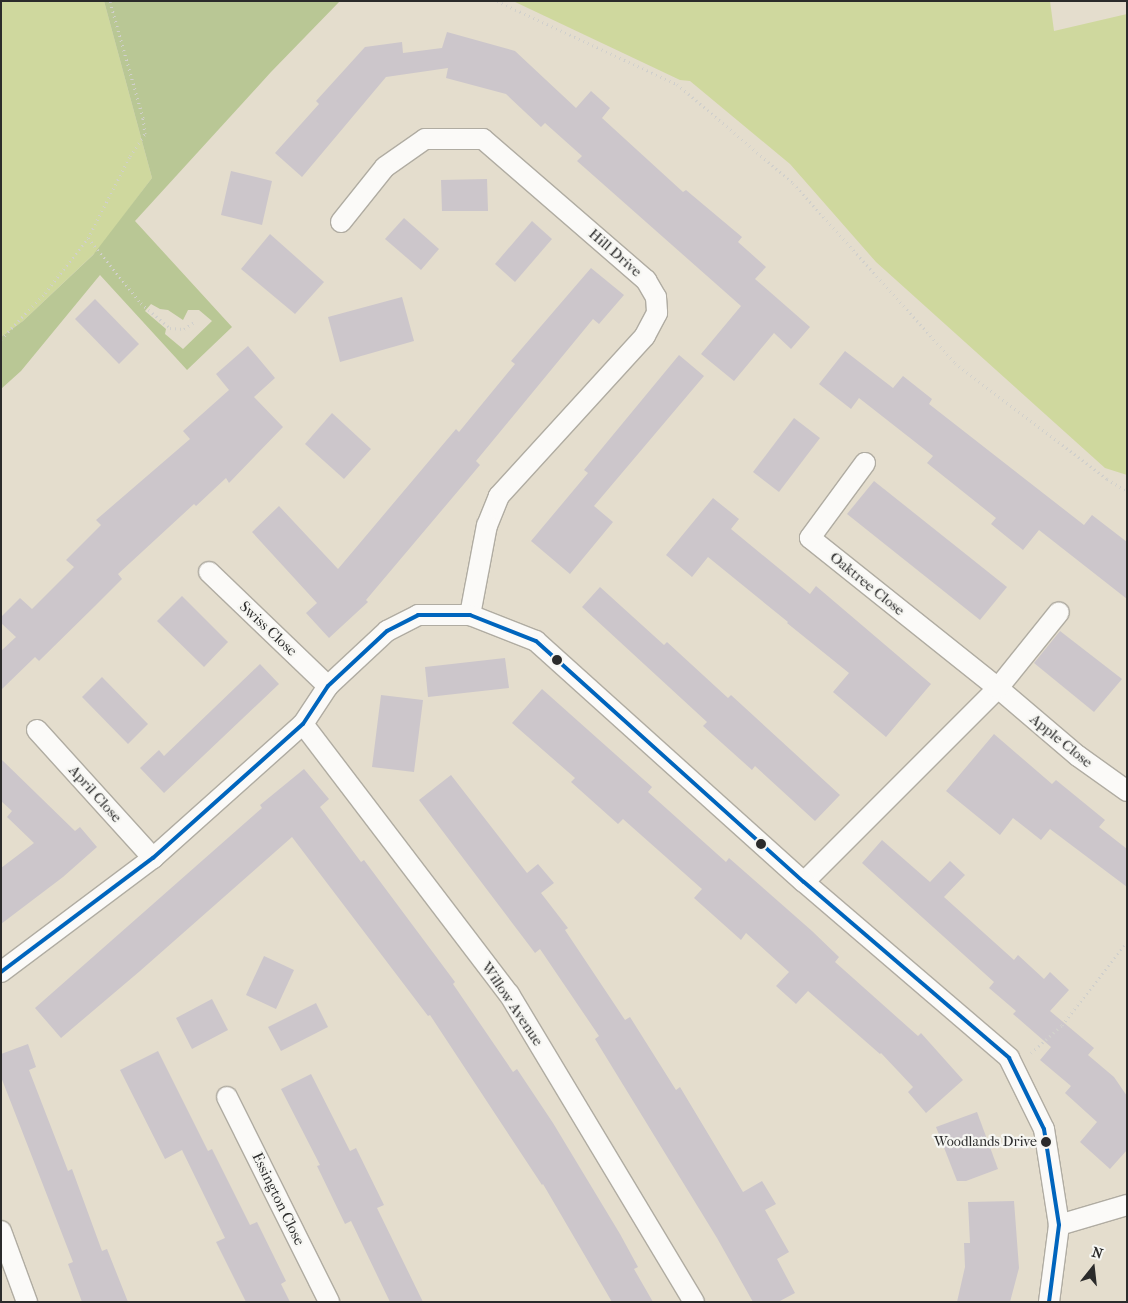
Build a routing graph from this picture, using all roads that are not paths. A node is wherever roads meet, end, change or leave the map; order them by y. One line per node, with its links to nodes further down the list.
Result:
1 (341, 222): 5 (street, Hill Drive)
2 (865, 463): 7 (street, Oaktree Close)
3 (209, 572): 6 (street, Swiss Close)
4 (1059, 612): 7 (street)
5 (470, 615): 6 (street); 12 (street)
6 (328, 686): 8 (street)
7 (998, 688): 10 (street, Apple Close); 12 (street)
8 (303, 724): 11 (street); 21 (street, Willow Avenue)
9 (37, 730): 11 (street, April Close)
10 (1127, 791)
11 (153, 858): 13 (street)
12 (804, 882): 16 (street)
13 (1, 972)
14 (228, 1097): 20 (street, Essington Close)
15 (1127, 1205): 16 (street)
16 (1059, 1225): 22 (street)
17 (1, 1231): 18 (street)
18 (8, 1268): 19 (street)
19 (27, 1302)
20 (329, 1302)
21 (694, 1302)
22 (1049, 1302)

